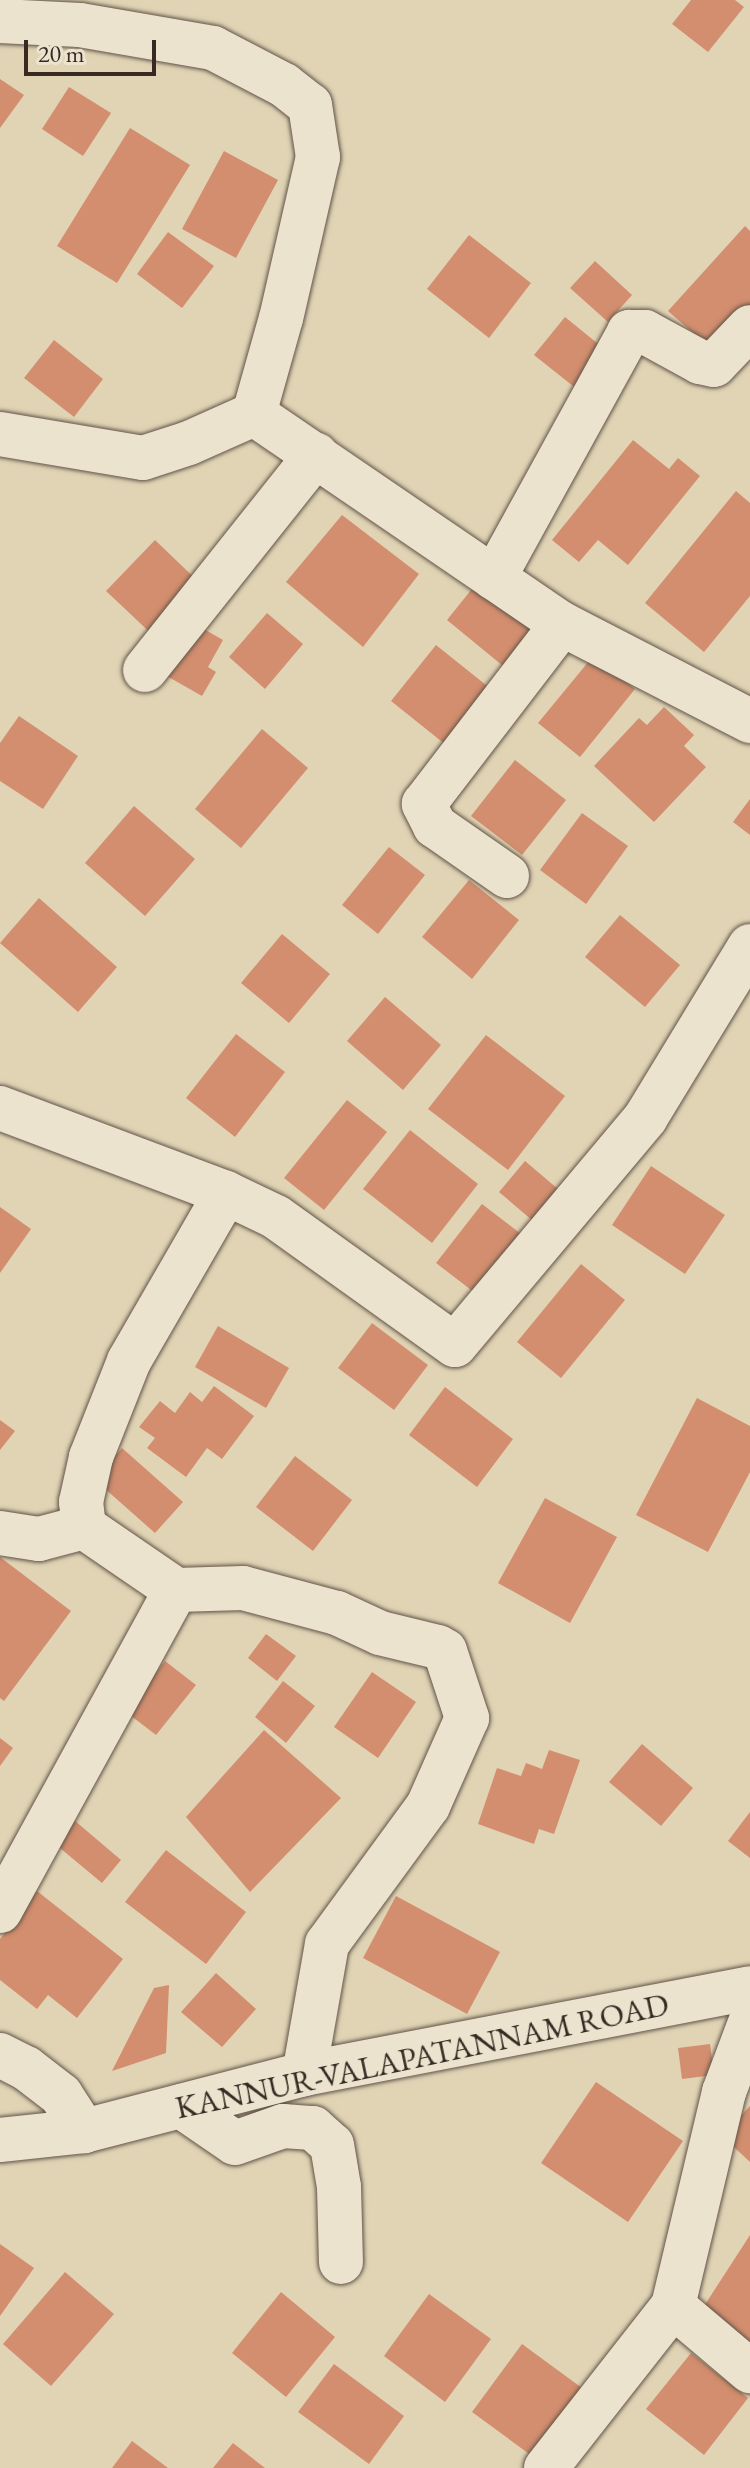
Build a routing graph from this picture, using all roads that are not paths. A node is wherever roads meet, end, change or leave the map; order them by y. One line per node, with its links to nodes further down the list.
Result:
1 (0, 21): 3 (street)
2 (750, 327): 6 (street)
3 (254, 414): 4 (street); 5 (street)
4 (0, 434)
5 (316, 455): 6 (street); 8 (street)
6 (494, 578): 7 (street)
7 (562, 624): 9 (street); 10 (street)
8 (145, 670)
9 (750, 721)
10 (507, 876)
11 (750, 946): 13 (street)
12 (0, 1108): 13 (street)
13 (226, 1193): 14 (street)
14 (84, 1527): 15 (street); 16 (street)
15 (0, 1533)
16 (176, 1590): 17 (street); 21 (street)
17 (0, 1911)
18 (750, 1988): 21 (street, KANNUR-VALAPATANNAM ROAD)
19 (750, 2023): 26 (street)
20 (0, 2055): 23 (street)
21 (304, 2074): 22 (street, KANNUR-VALAPATANNAM ROAD)
22 (181, 2106): 23 (street, KANNUR-VALAPATANNAM ROAD); 25 (street)
23 (84, 2131): 24 (street, KANNUR-VALAPATANNAM ROAD)
24 (0, 2140)
25 (341, 2262)
26 (673, 2306): 27 (street); 28 (street)
27 (750, 2371)
28 (546, 2468)

